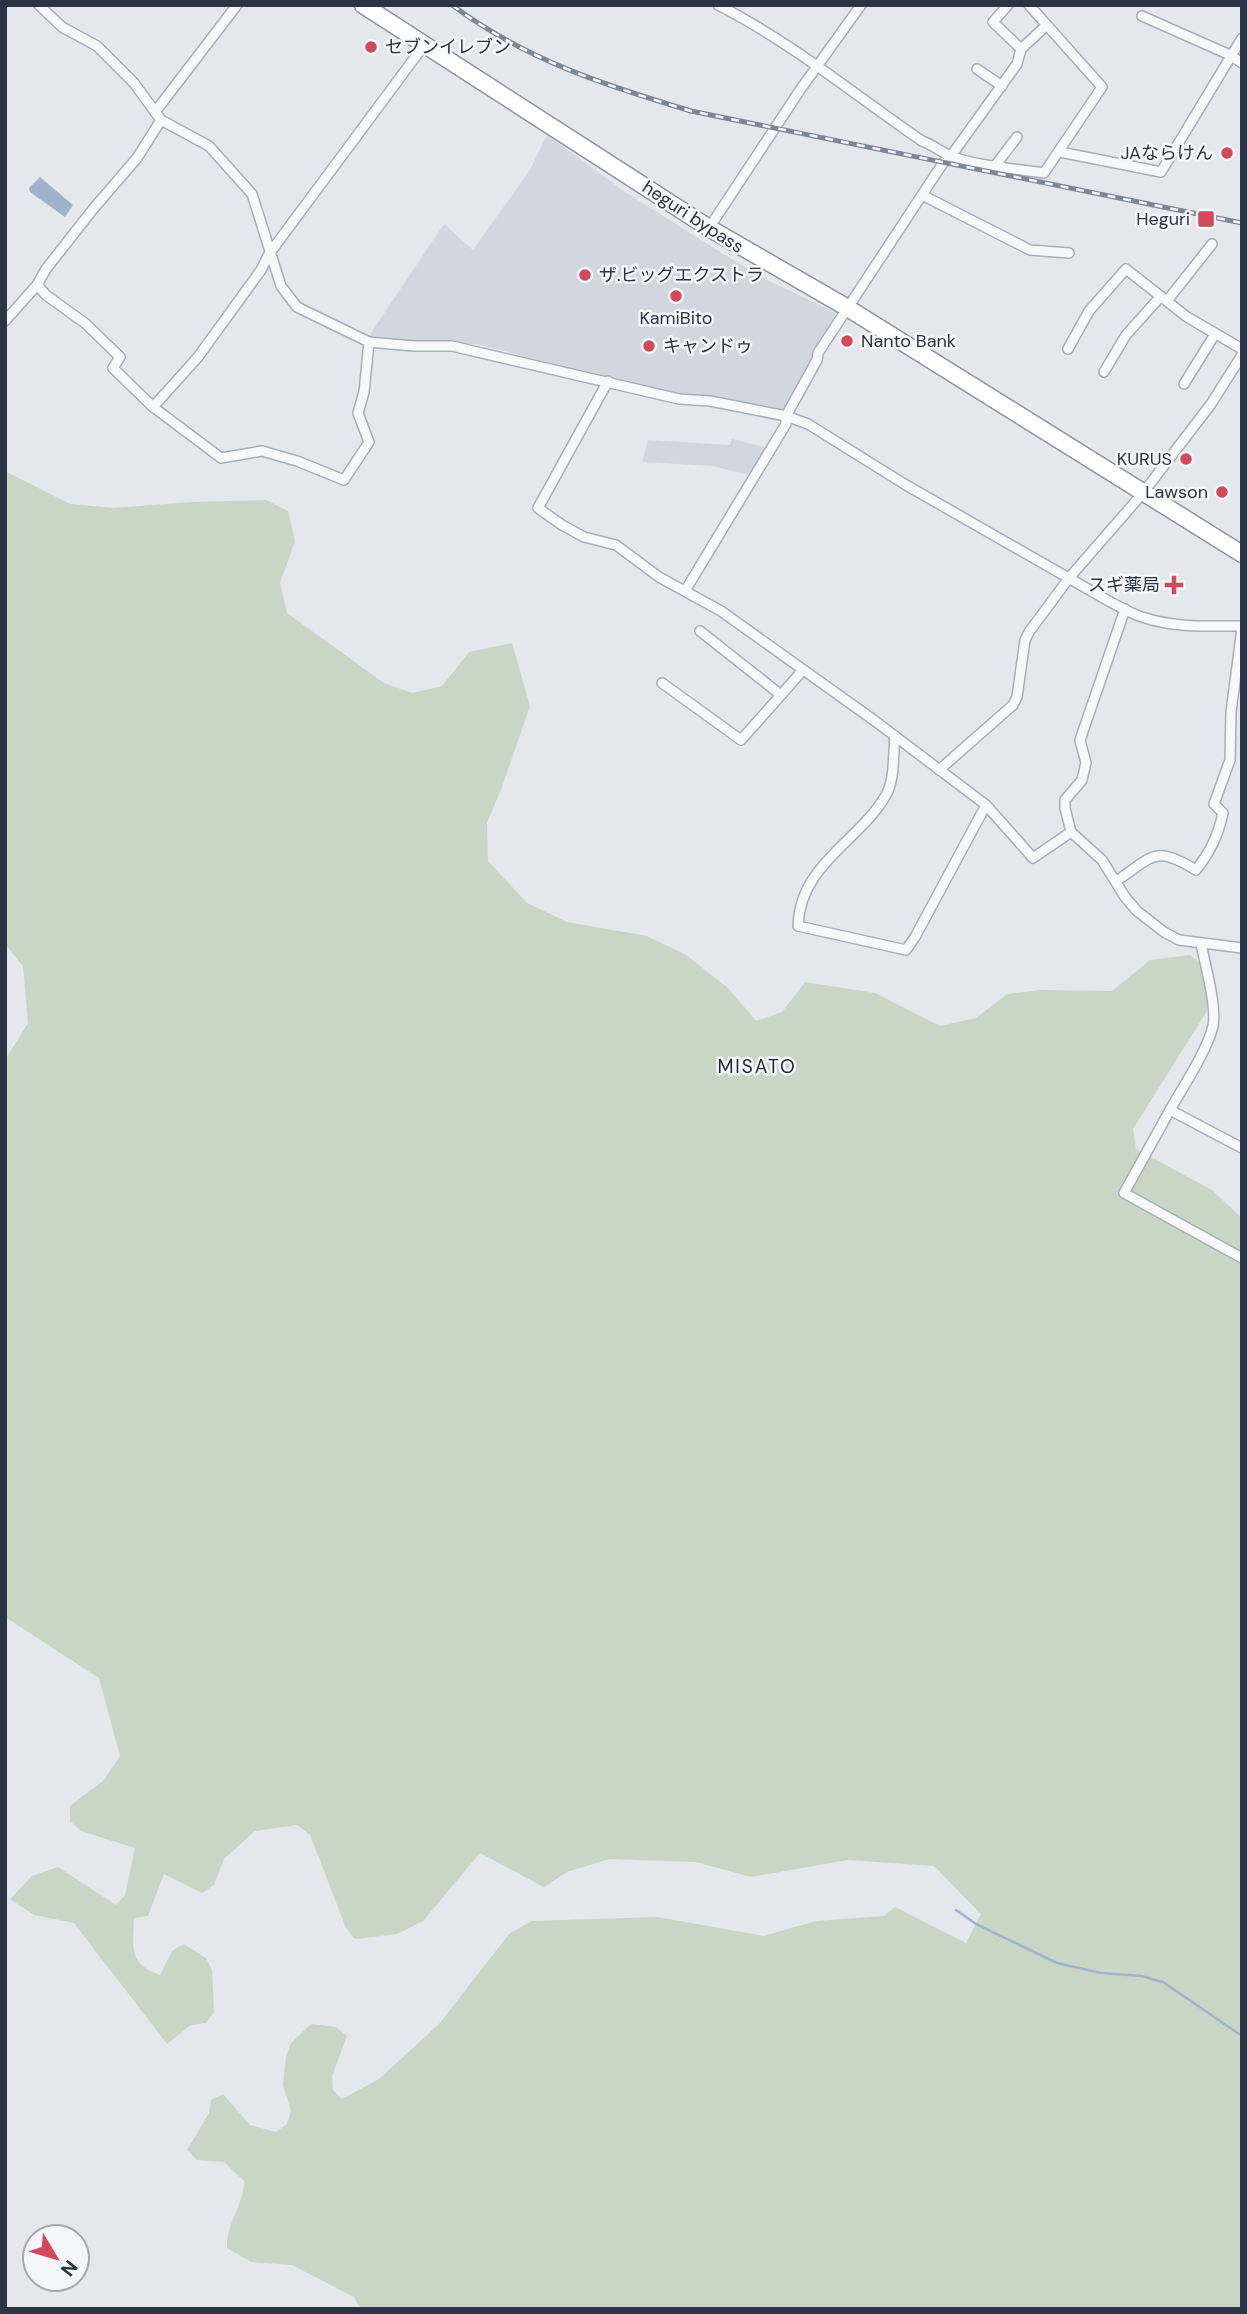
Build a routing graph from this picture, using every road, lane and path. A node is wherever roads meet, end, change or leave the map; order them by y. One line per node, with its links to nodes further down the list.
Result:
1 (39, 5): 18 (street)
2 (237, 5): 18 (street)
3 (363, 5): 11 (highway, heguri bypass)
4 (718, 5): 15 (street)
5 (861, 5): 15 (street)
6 (1009, 5): 12 (street)
7 (1029, 5): 9 (street)
8 (1142, 16): 13 (street)
9 (1047, 25): 12 (street); 20 (street)
10 (1242, 38): 13 (street)
11 (425, 44): 24 (highway, heguri bypass); 27 (street)
12 (1021, 49): 17 (street)
13 (1230, 55): 14 (street); 20 (street)
14 (1242, 63)
15 (818, 66): 21 (street); 24 (street)
16 (977, 69): 17 (street)
17 (1002, 86): 21 (street)
18 (158, 116): 27 (street); 28 (street)
19 (1017, 137): 22 (street)
20 (1060, 152): 22 (street)
21 (951, 156): 22 (street); 23 (street)
22 (995, 166)
23 (922, 195): 26 (street); 30 (street)
24 (709, 228): 30 (highway, heguri bypass)
25 (1212, 244): 29 (street)
26 (1069, 253)
27 (269, 254): 33 (street); 40 (street)
28 (37, 285): 31 (street); 40 (street)
29 (1164, 299): 32 (street); 34 (street); 37 (street)
30 (846, 307): 41 (street); 42 (highway, heguri bypass)
31 (5, 321)
32 (1215, 334): 35 (street); 39 (street)
33 (368, 342): 38 (street); 40 (street)
34 (1068, 349)
35 (1242, 349)
36 (1242, 355): 42 (street)
37 (1104, 372)
38 (608, 381): 41 (street); 45 (street)
39 (1184, 384)
40 (153, 407)
41 (786, 416): 44 (street); 45 (street)
42 (1143, 493): 43 (highway, heguri bypass); 44 (street)
43 (1242, 554)
44 (1069, 578): 46 (street); 53 (street)
45 (685, 591): 49 (street)
46 (1125, 609): 47 (street); 55 (street)
47 (1242, 627): 56 (street)
48 (700, 631): 51 (street)
49 (803, 670): 51 (street); 52 (street)
50 (662, 683): 51 (street)
51 (781, 695)
52 (895, 736): 53 (street); 54 (street)
53 (939, 770): 54 (street)
54 (986, 805): 55 (street)
55 (1071, 832): 56 (street)
56 (1115, 881): 57 (street)
57 (1202, 944): 58 (street); 59 (street)
58 (1242, 948)
59 (1170, 1110): 60 (street); 61 (street)
60 (1242, 1148)
61 (1242, 1258)

